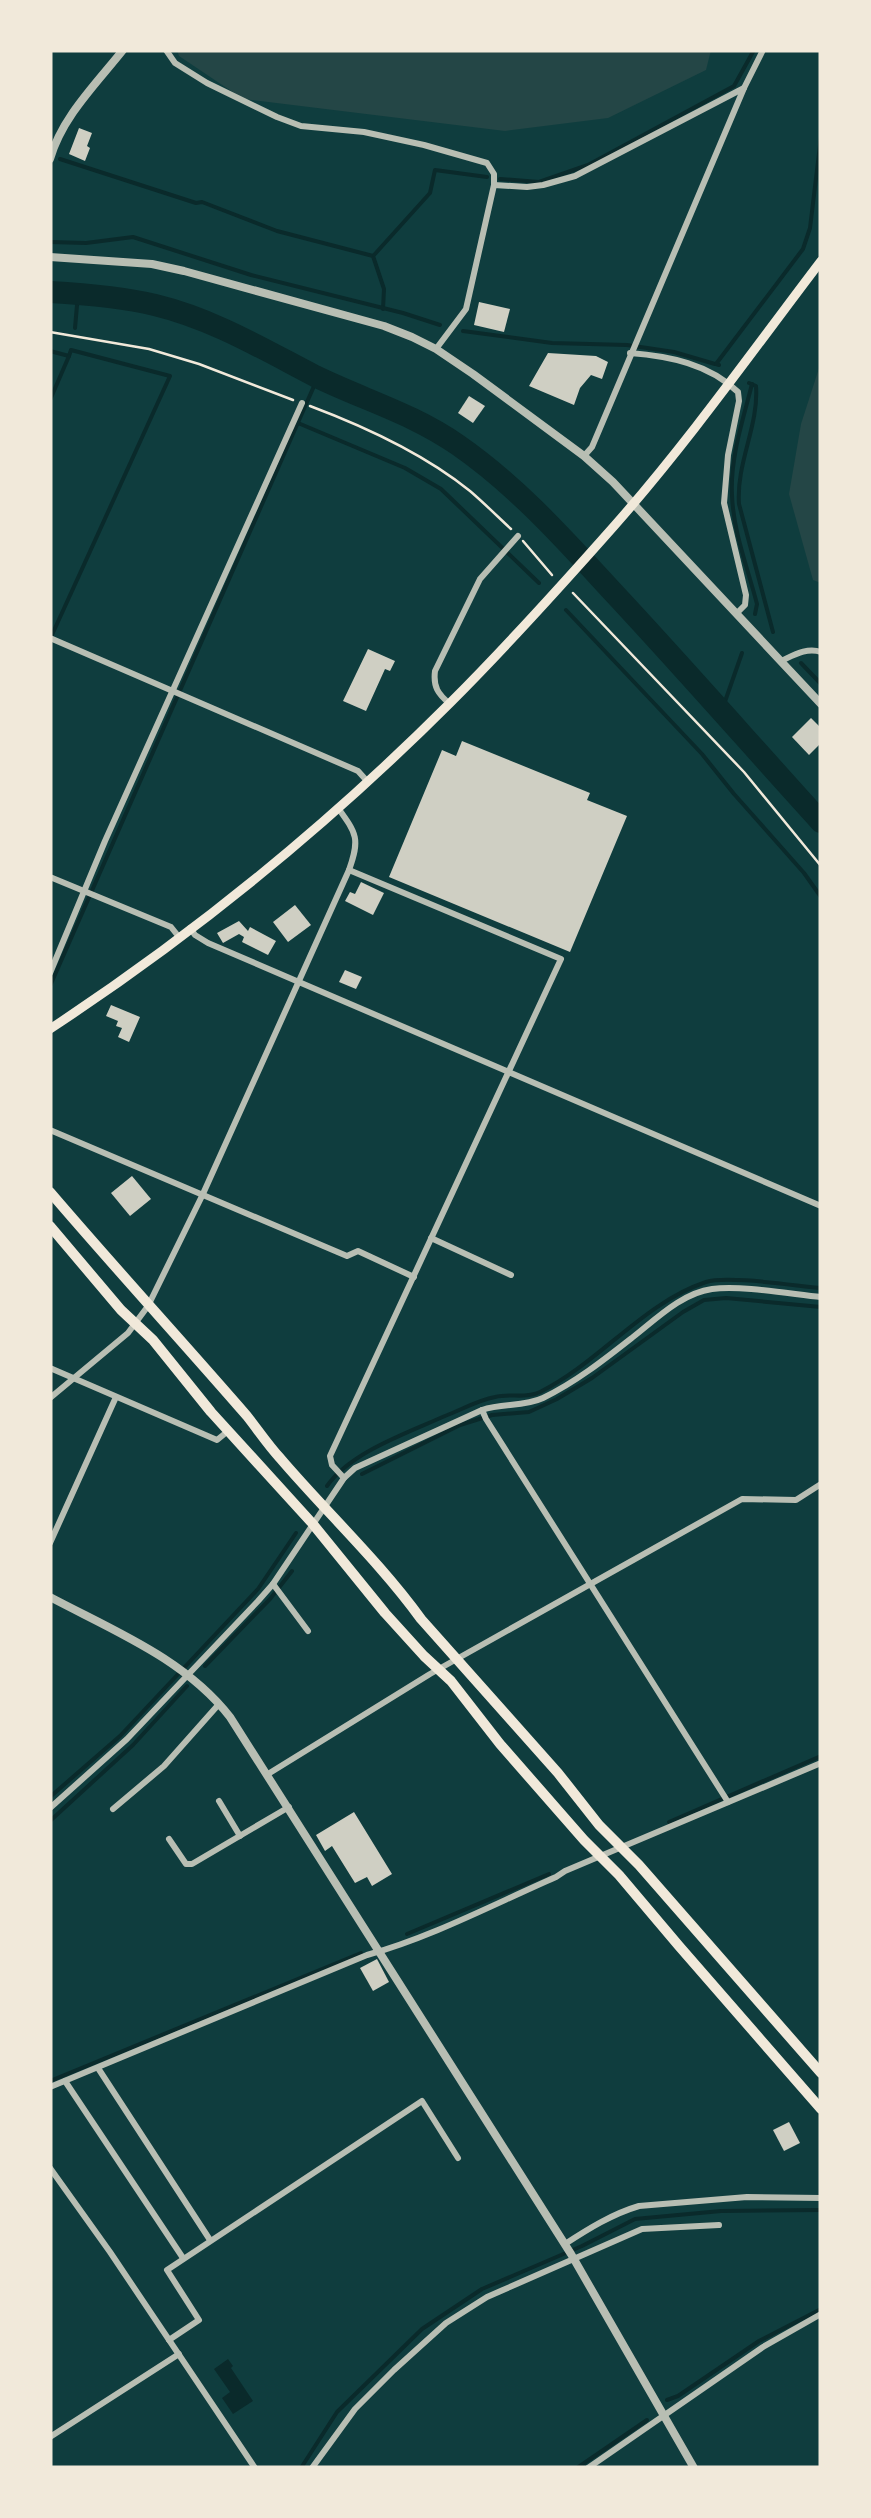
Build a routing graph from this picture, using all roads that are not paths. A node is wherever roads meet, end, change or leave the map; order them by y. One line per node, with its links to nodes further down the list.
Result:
1 (122, 50): 5 (street)
2 (166, 50): 6 (street)
3 (763, 50): 4 (street)
4 (744, 88): 6 (street); 9 (street)
5 (50, 158)
6 (494, 185): 10 (street)
7 (50, 257): 10 (street)
8 (821, 261): 11 (main road)
9 (632, 348): 11 (street); 13 (street)
10 (436, 349): 13 (street)
11 (728, 383): 14 (main road); 16 (street)
12 (306, 405): 20 (street)
13 (584, 456): 14 (street)
14 (634, 503): 16 (street); 21 (main road)
15 (518, 536): 21 (street)
16 (737, 613): 19 (street)
17 (51, 639): 20 (street)
18 (821, 652): 19 (street)
19 (781, 661): 22 (street)
20 (177, 693): 23 (street); 27 (street)
21 (450, 704): 23 (main road)
22 (821, 704)
23 (367, 781): 24 (main road)
24 (338, 808): 25 (street); 28 (main road)
25 (349, 870): 31 (street); 33 (street)
26 (50, 878): 27 (street)
27 (89, 894): 29 (street); 30 (street)
28 (190, 928): 29 (main road); 31 (street)
29 (179, 937): 32 (main road)
30 (50, 972)
31 (297, 982): 33 (street); 36 (street)
32 (50, 1030)
33 (509, 1071): 37 (street); 39 (street)
34 (50, 1130): 36 (street)
35 (50, 1192): 43 (main road)
36 (202, 1196): 41 (street); 43 (street)
37 (821, 1206)
38 (50, 1226): 44 (main road)
39 (431, 1238): 40 (street); 41 (street)
40 (511, 1275)
41 (414, 1277): 51 (street)
42 (821, 1298): 49 (street)
43 (148, 1306): 44 (street); 53 (main road)
44 (137, 1324): 46 (street); 50 (main road)
45 (50, 1368): 46 (street)
46 (74, 1379): 47 (street); 48 (street)
47 (116, 1397): 50 (street); 55 (street)
48 (50, 1398)
49 (484, 1414): 51 (street); 56 (street)
50 (228, 1431): 54 (main road)
51 (340, 1474): 53 (street)
52 (821, 1484): 56 (street)
53 (324, 1506): 54 (street); 60 (main road)
54 (312, 1523): 57 (street); 61 (main road)
55 (50, 1543)
56 (591, 1584): 60 (street); 66 (street)
57 (276, 1588): 59 (street); 62 (street)
58 (50, 1597): 62 (street)
59 (308, 1631)
60 (458, 1660): 61 (street); 73 (main road)
61 (438, 1669): 65 (street); 74 (main road)
62 (183, 1670): 63 (street); 69 (street)
63 (220, 1703): 65 (street); 70 (street)
64 (821, 1762): 66 (street)
65 (268, 1774): 68 (street)
66 (727, 1799): 73 (street)
67 (219, 1801): 71 (street)
68 (288, 1806): 71 (street); 75 (street)
69 (50, 1808)
70 (113, 1809)
71 (240, 1836): 72 (street)
72 (169, 1839)
73 (622, 1847): 74 (street); 77 (main road)
74 (600, 1856): 75 (street); 80 (main road)
75 (381, 1951): 76 (street); 86 (street)
76 (98, 2068): 78 (street); 85 (street)
77 (821, 2074)
78 (65, 2081): 79 (street); 87 (street)
79 (50, 2087)
80 (821, 2109)
81 (458, 2158): 85 (street)
82 (50, 2168): 89 (street)
83 (821, 2198): 86 (street)
84 (719, 2226): 86 (street)
85 (210, 2240): 87 (street)
86 (569, 2251): 91 (street); 94 (street)
87 (183, 2258): 89 (street)
88 (821, 2314): 91 (street)
89 (170, 2340): 90 (street)
90 (178, 2354): 92 (street); 93 (street)
91 (664, 2416): 95 (street); 96 (street)
92 (50, 2437)
93 (255, 2468)
94 (312, 2468)
95 (588, 2468)
96 (694, 2468)

